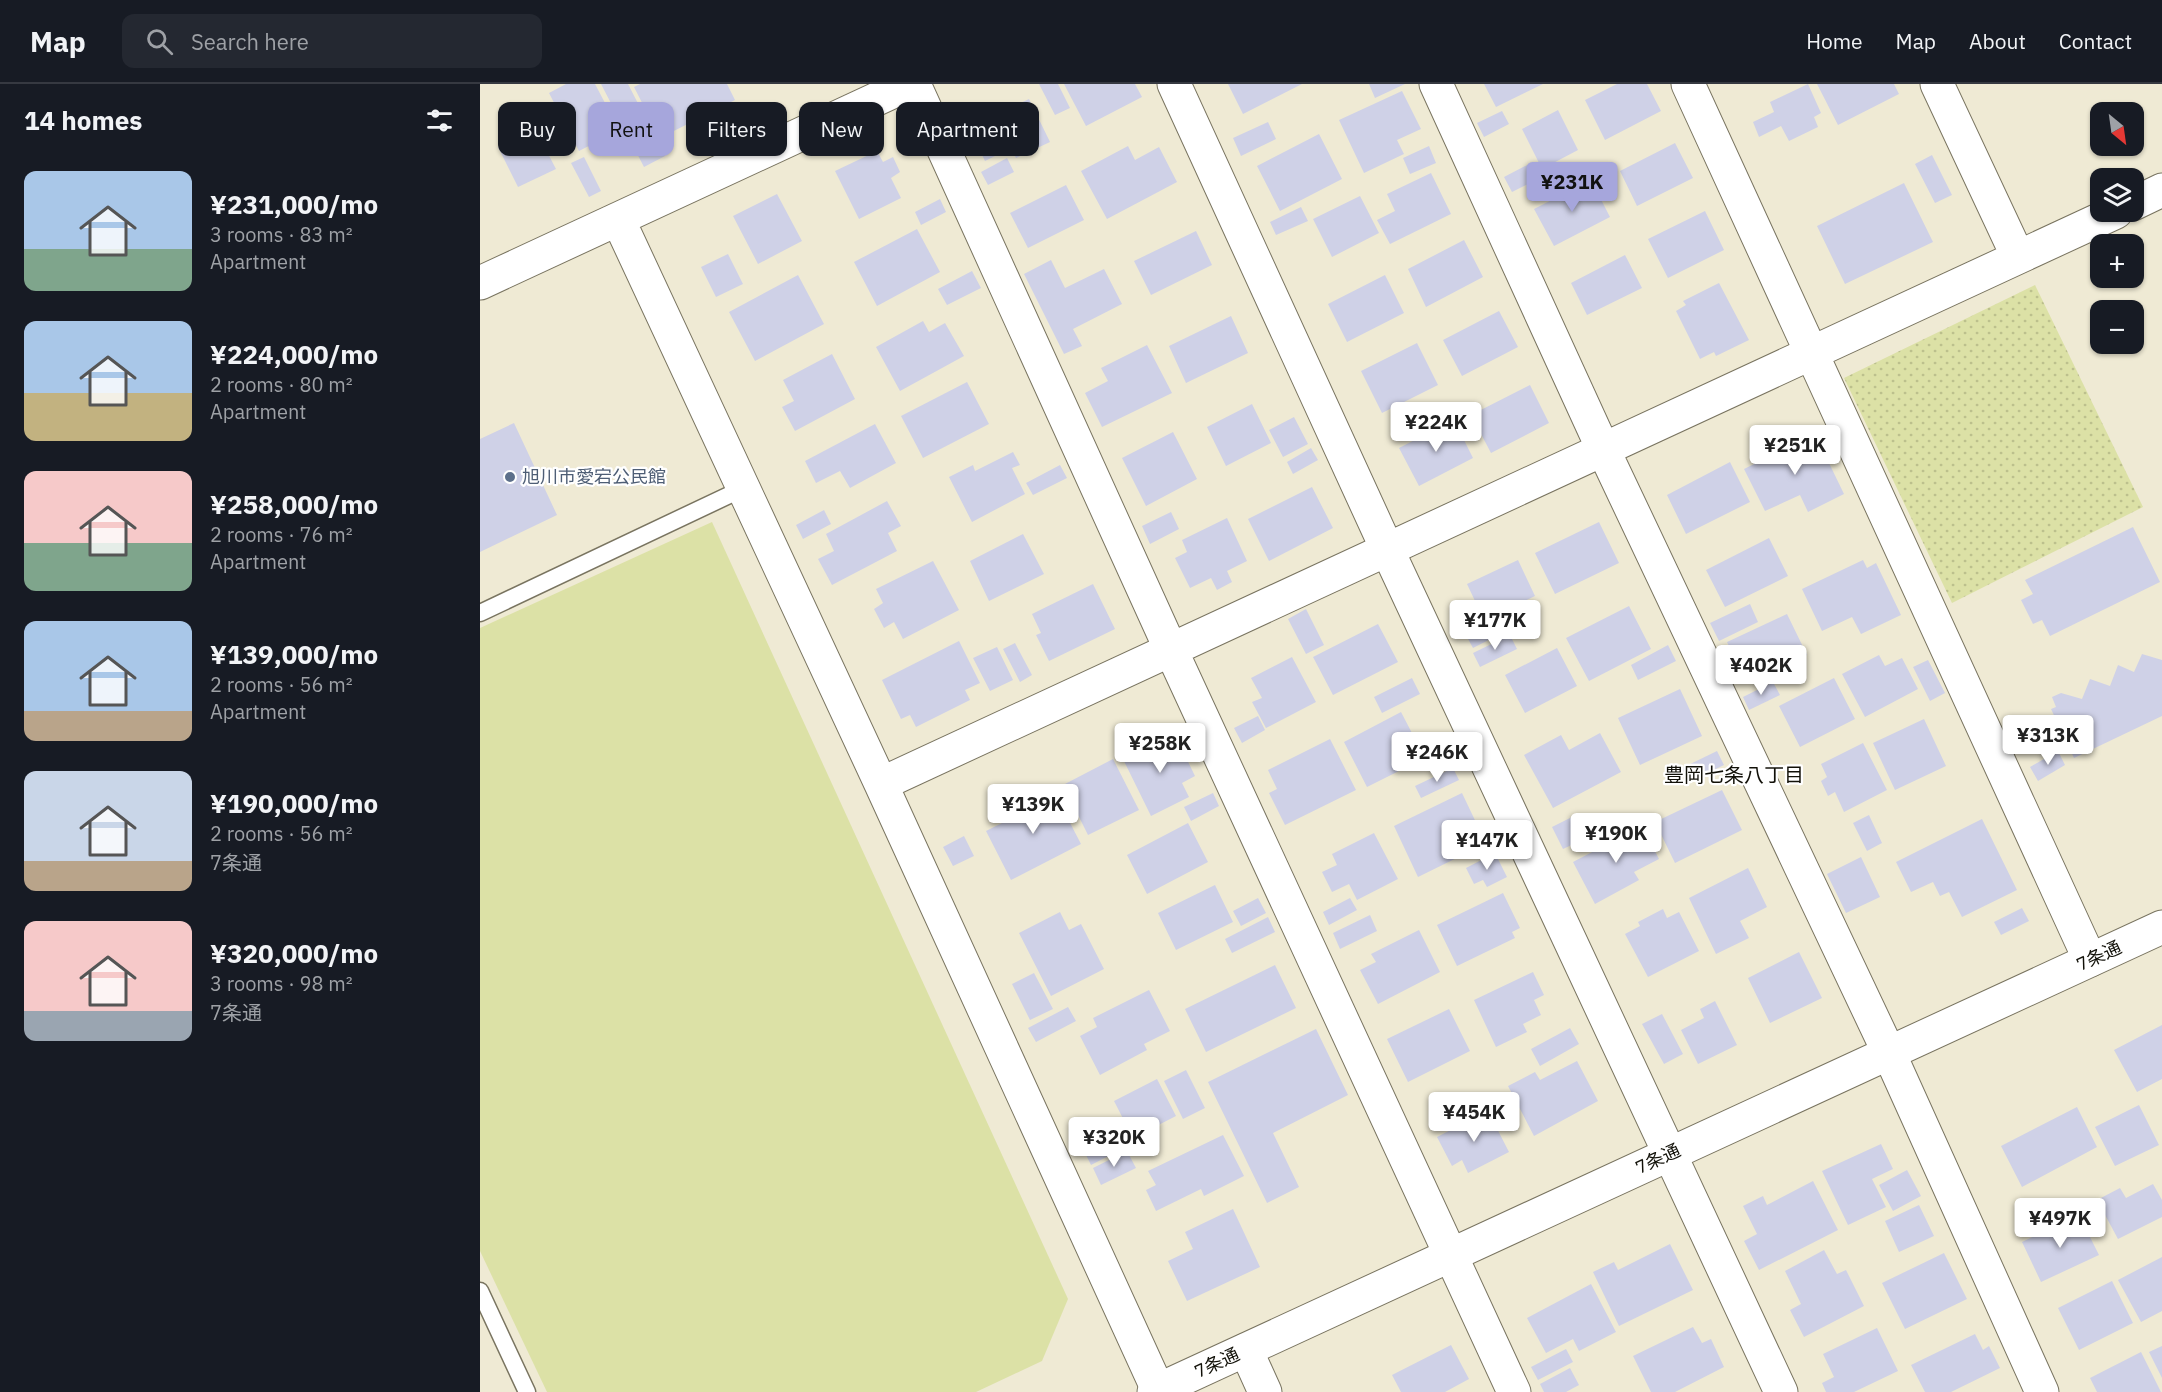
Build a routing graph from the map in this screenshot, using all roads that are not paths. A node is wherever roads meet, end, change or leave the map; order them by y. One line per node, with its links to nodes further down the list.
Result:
1 (909, 84): 9 (street)
2 (914, 84): 18 (street)
3 (1174, 84): 16 (street)
4 (1436, 84): 14 (street)
5 (1688, 84): 13 (street)
6 (1937, 84): 11 (street)
7 (2162, 190): 8 (street)
8 (2144, 199)
9 (618, 219): 12 (street); 15 (street)
10 (2094, 222): 11 (street)
11 (2018, 257): 13 (street)
12 (480, 283)
13 (1812, 352): 14 (street); 21 (street)
14 (1603, 449): 16 (street); 22 (street)
15 (744, 488): 17 (lane); 19 (street)
16 (1387, 549): 18 (street); 23 (street)
17 (480, 613)
18 (1171, 650): 19 (street); 24 (street)
19 (881, 784): 27 (street)
20 (2162, 927): 21 (street, 7条通)
21 (2090, 960): 22 (street, 7条通)
22 (1889, 1053): 23 (street, 7条通); 32 (street)
23 (1671, 1154): 24 (street, 7条通); 31 (street)
24 (1450, 1255): 26 (street, 7条通); 30 (street)
25 (480, 1291): 28 (lane)
26 (1246, 1350): 27 (street, 7条通); 29 (street)
27 (1156, 1391)
28 (527, 1392)
29 (1265, 1392)
30 (1514, 1392)
31 (1781, 1392)
32 (2043, 1392)

